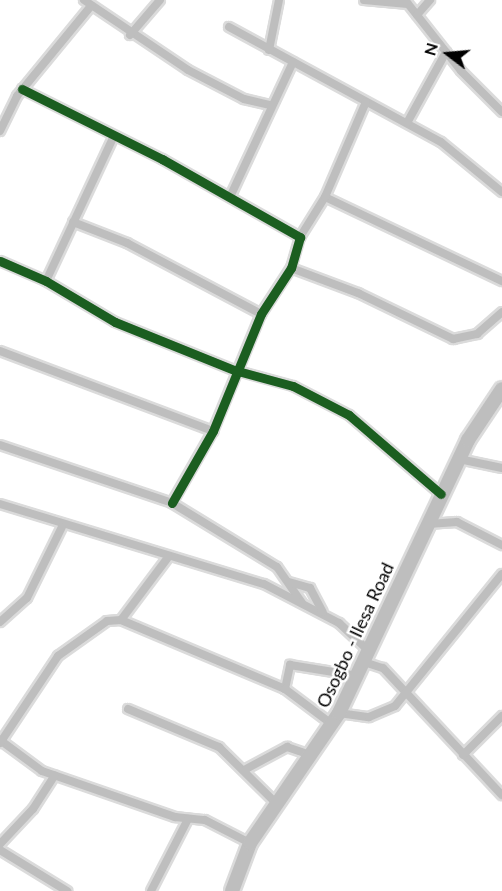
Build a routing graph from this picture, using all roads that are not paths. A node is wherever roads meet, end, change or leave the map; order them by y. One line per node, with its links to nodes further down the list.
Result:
1 (160, 0): 9 (street)
2 (279, 0): 10 (street)
3 (364, 0): 5 (street)
4 (430, 0): 7 (street)
5 (407, 2): 7 (street)
6 (88, 3): 9 (street); 13 (street)
7 (417, 15): 11 (street)
8 (229, 27): 10 (street)
9 (130, 34): 15 (street)
10 (269, 50): 12 (street)
11 (446, 52): 16 (street); 17 (street)
12 (293, 62): 14 (street); 15 (street)
13 (22, 89): 18 (street); 19 (street)
14 (366, 102): 17 (street); 22 (street)
15 (271, 105): 21 (street)
16 (502, 112)
17 (407, 123): 20 (street)
18 (0, 131)
19 (114, 135): 21 (street); 23 (street)
20 (502, 192)
21 (230, 197): 24 (street)
22 (325, 197): 24 (street); 28 (street)
23 (74, 222): 27 (street); 30 (street)
24 (300, 237): 26 (street)
25 (0, 261): 27 (street)
26 (291, 268): 29 (street); 30 (street)
27 (46, 281): 32 (street)
28 (502, 281)
29 (502, 312)
30 (261, 314): 32 (street)
31 (1, 353): 34 (street)
32 (234, 370): 34 (street); 38 (street)
33 (502, 389): 36 (main road, Osogbo - Ilesa Road)
34 (213, 431): 39 (street)
35 (0, 445): 39 (street)
36 (459, 459): 37 (street); 38 (main road, Osogbo - Ilesa Road)
37 (502, 468)
38 (441, 494): 41 (main road, Osogbo - Ilesa Road)
39 (172, 503): 46 (street)
40 (0, 504): 42 (street)
41 (428, 524): 43 (street); 51 (main road, Osogbo - Ilesa Road)
42 (62, 527): 44 (street); 50 (street)
43 (502, 545)
44 (169, 556): 47 (street); 49 (street)
45 (502, 574): 54 (street)
46 (289, 582): 47 (street); 48 (street)
47 (302, 603): 48 (street)
48 (323, 612): 51 (street)
49 (121, 620): 53 (street); 58 (street)
50 (0, 622)
51 (367, 657): 52 (main road, Osogbo - Ilesa Road); 54 (street)
52 (358, 676): 53 (street); 57 (main road, Osogbo - Ilesa Road)
53 (285, 689): 57 (street)
54 (408, 692): 57 (street); 60 (street)
55 (128, 709): 61 (street)
56 (502, 716): 60 (street)
57 (336, 719): 59 (main road, Osogbo - Ilesa Road)
58 (0, 741): 62 (street)
59 (310, 755): 61 (street); 64 (main road, Osogbo - Ilesa Road)
60 (463, 755): 63 (street)
61 (246, 769): 64 (street)
62 (55, 775): 65 (street); 67 (street)
63 (502, 795)
64 (278, 804): 66 (main road, Osogbo - Ilesa Road)
65 (188, 819): 66 (street); 70 (street)
66 (250, 843): 71 (main road, Osogbo - Ilesa Road)
67 (0, 844)
68 (0, 850): 69 (street)
69 (67, 891)
70 (151, 891)
71 (232, 891)

